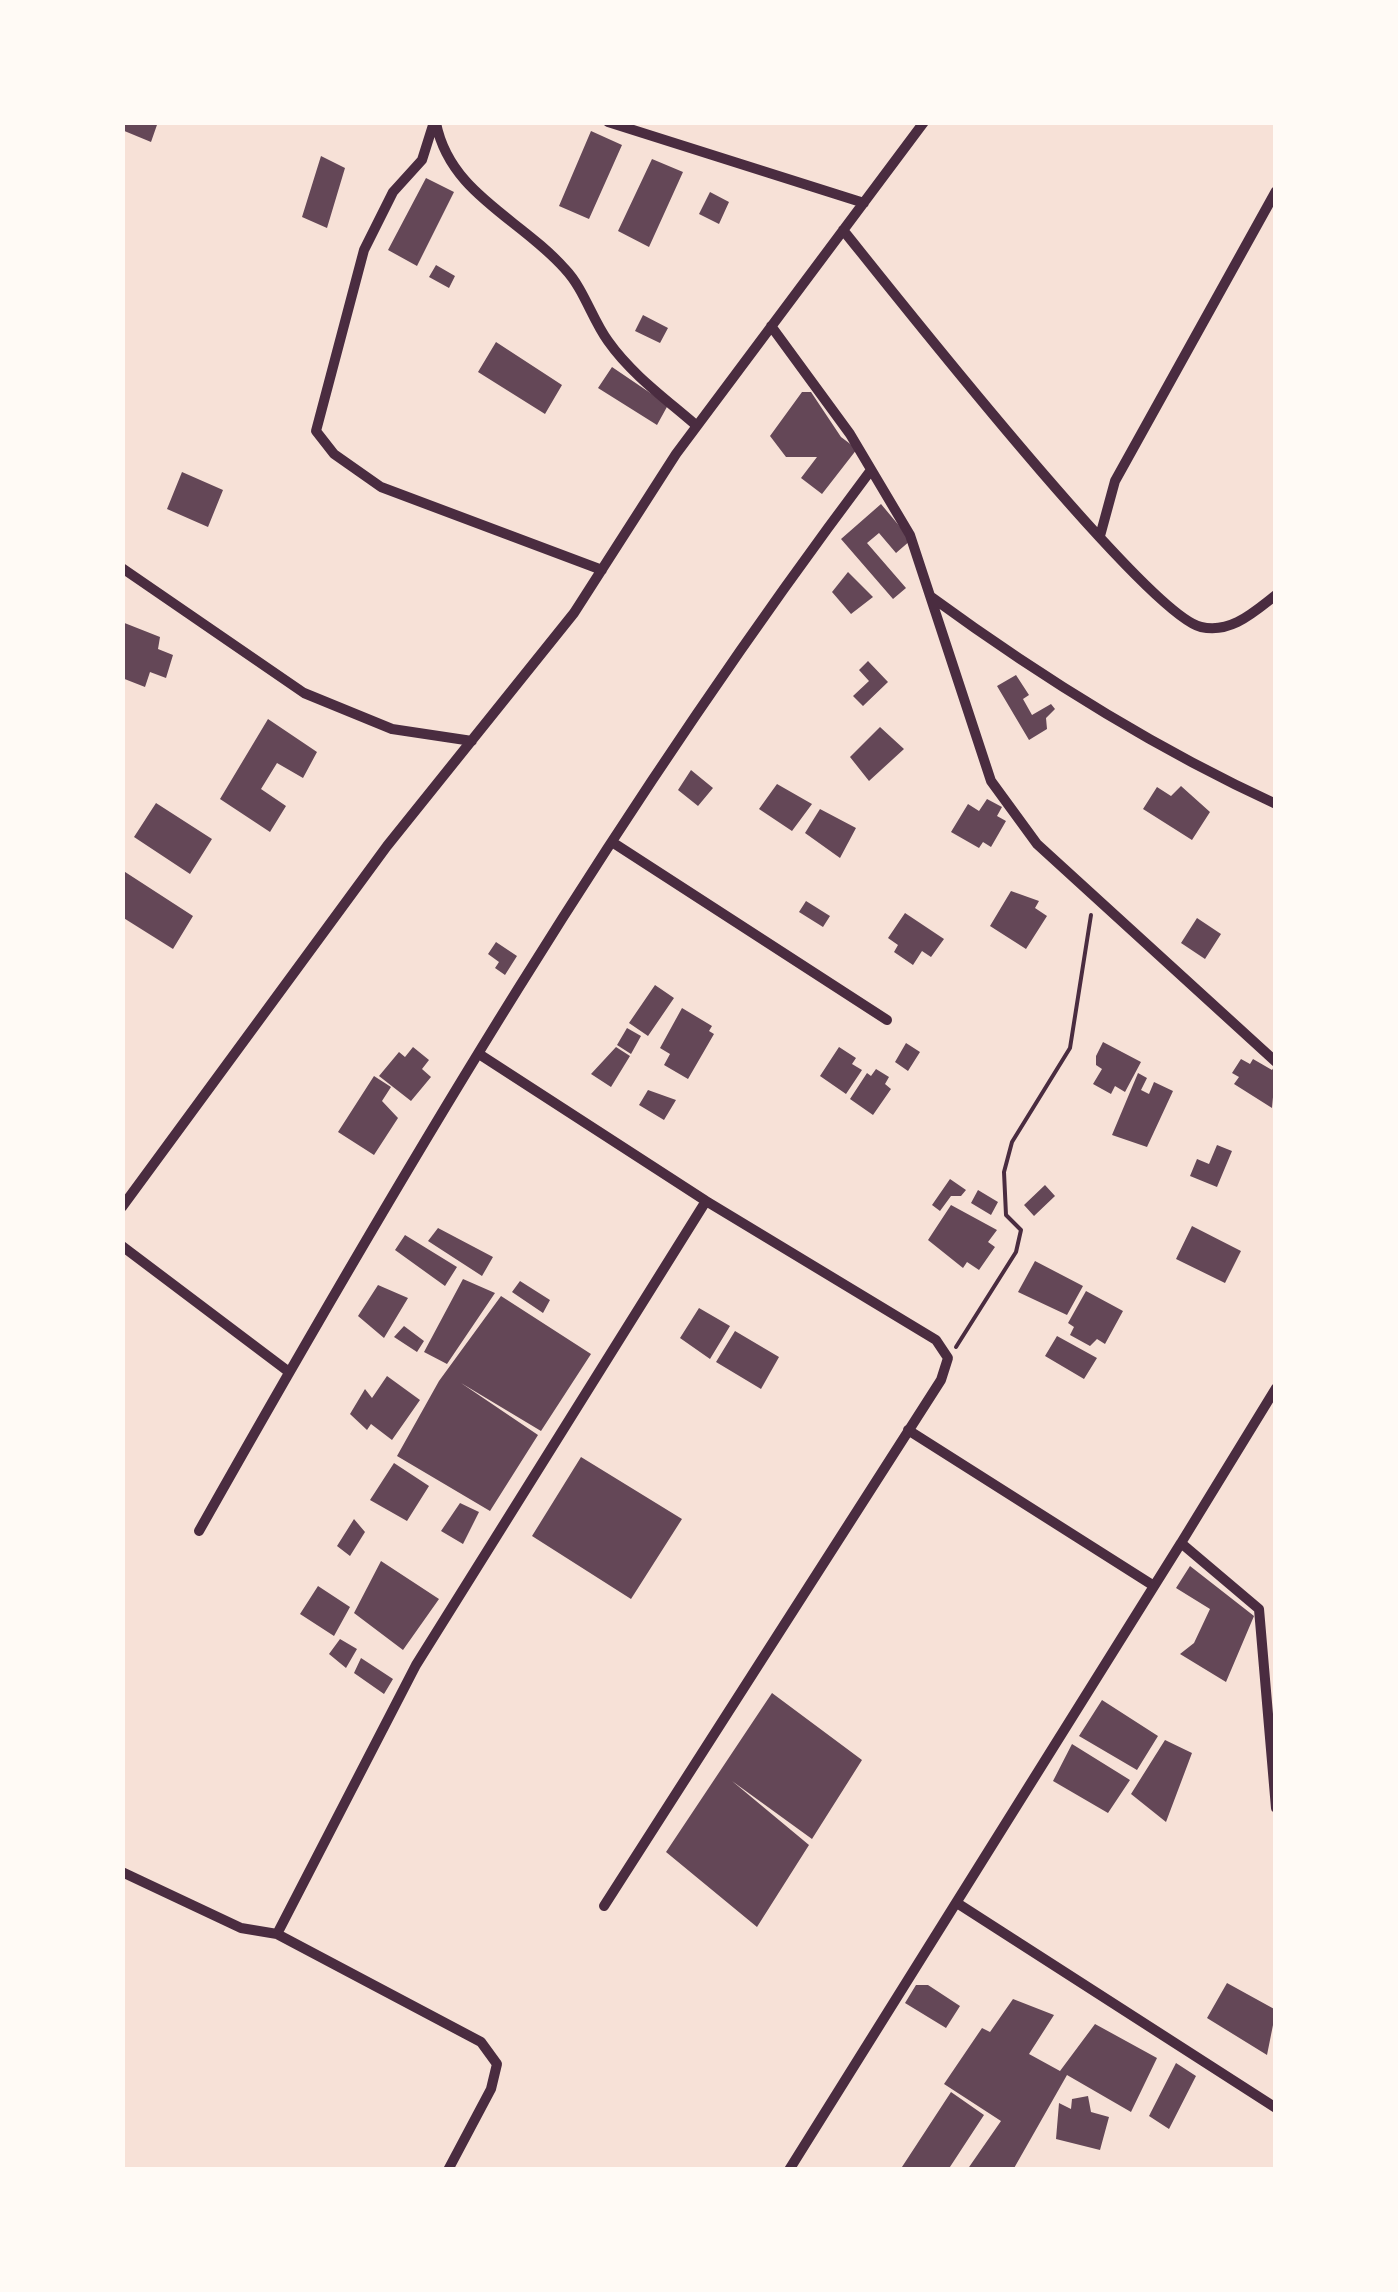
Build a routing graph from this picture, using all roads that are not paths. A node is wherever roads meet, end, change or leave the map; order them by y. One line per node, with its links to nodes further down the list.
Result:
1 (435, 122): 8 (street); 12 (street)
2 (608, 122): 5 (street)
3 (924, 122): 5 (street)
4 (1276, 191): 10 (street)
5 (864, 203): 6 (street)
6 (843, 230): 7 (street); 10 (street)
7 (771, 326): 8 (street); 9 (street)
8 (697, 426): 12 (street)
9 (871, 470): 13 (street); 17 (street)
10 (1100, 536): 14 (street)
11 (122, 568): 15 (street)
12 (602, 570): 15 (street)
13 (929, 596): 16 (street); 20 (street)
14 (1276, 596)
15 (472, 741): 22 (street)
16 (1276, 804)
17 (612, 842): 18 (street); 19 (street)
18 (887, 1020)
19 (478, 1054): 21 (street); 24 (street)
20 (1276, 1062)
21 (706, 1201): 26 (street); 34 (street)
22 (122, 1207)
23 (122, 1246): 24 (street)
24 (289, 1372): 27 (street)
25 (1276, 1388): 28 (street)
26 (908, 1430): 29 (street); 33 (street)
27 (199, 1531)
28 (1180, 1543): 29 (street); 30 (street)
29 (1154, 1586): 32 (street)
30 (1276, 1808)
31 (122, 1872): 34 (street)
32 (957, 1903): 35 (street); 37 (street)
33 (604, 1906)
34 (277, 1934): 36 (street)
35 (1276, 2108)
36 (448, 2170)
37 (789, 2170)

